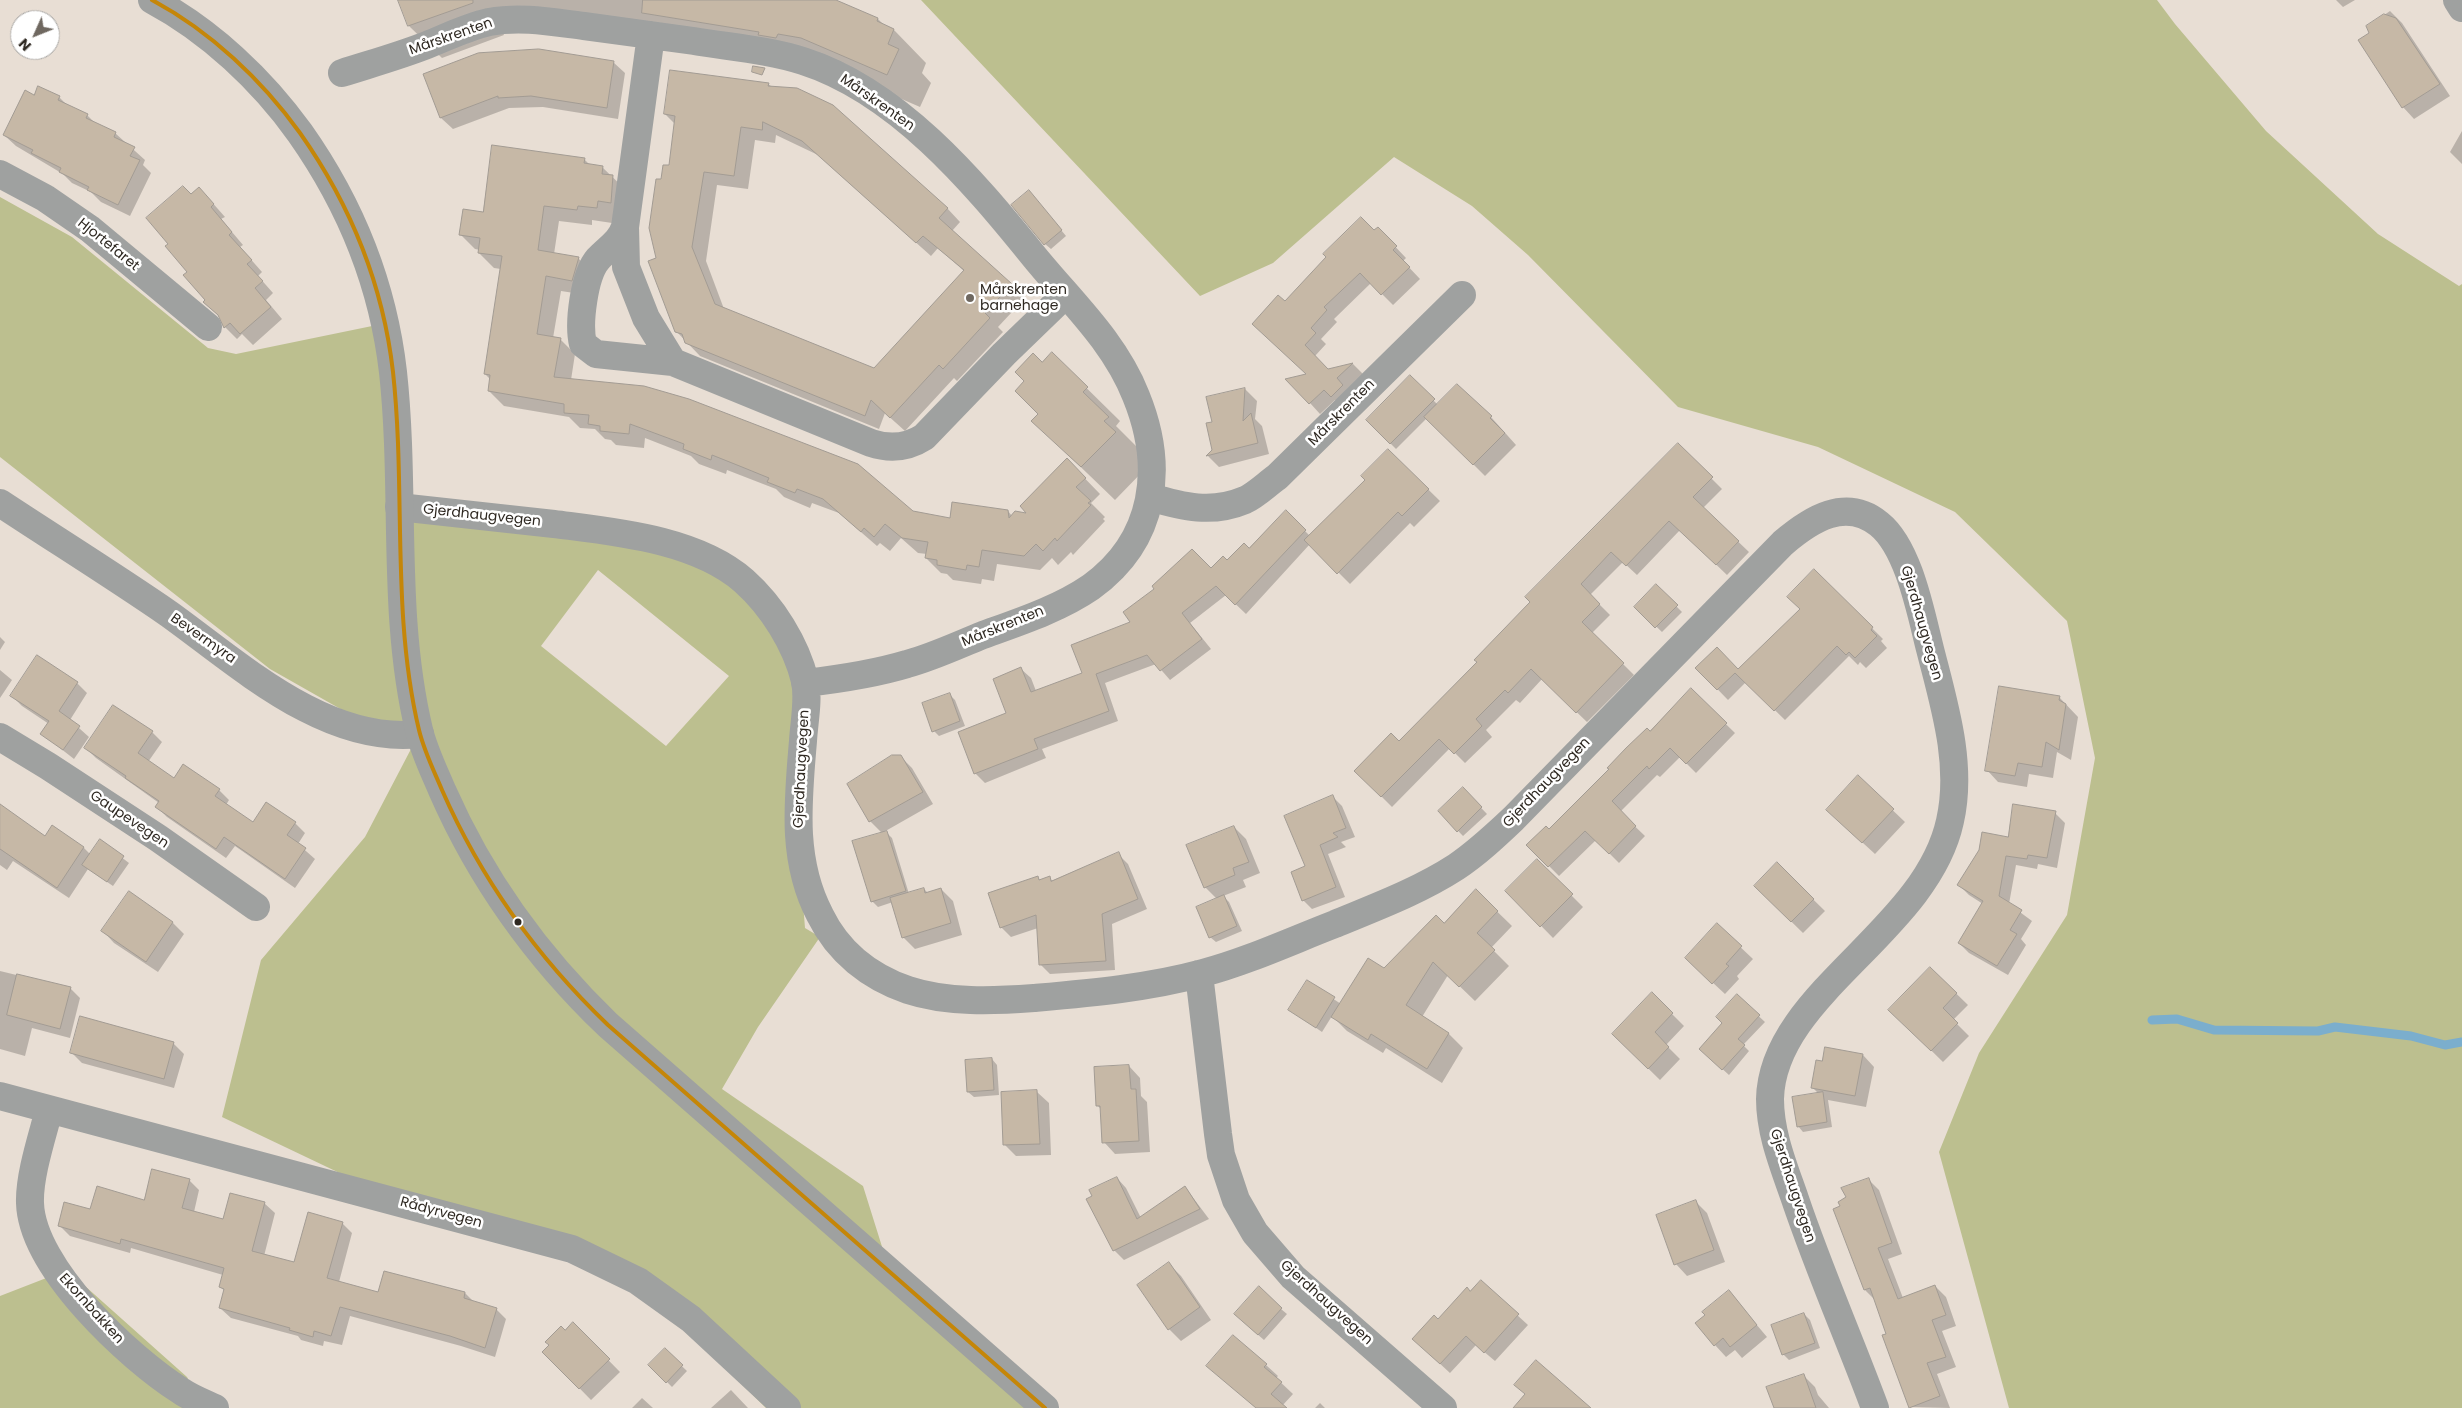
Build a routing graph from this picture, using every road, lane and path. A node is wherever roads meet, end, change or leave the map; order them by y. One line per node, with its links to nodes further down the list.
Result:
1 (152, 0): 14 (street)
2 (2457, 0): 3 (street)
3 (2462, 8)
4 (651, 35): 5 (street, Mårskrenten); 7 (street); 8 (street, Mårskrenten)
5 (342, 73)
6 (0, 174): 10 (street, Hjortefaret)
7 (626, 227): 11 (street); 11 (street)
8 (1065, 295): 11 (street); 12 (street, Mårskrenten)
9 (1462, 295): 12 (street, Mårskrenten)
10 (208, 327)
11 (673, 362)
12 (1150, 498): 15 (street, Mårskrenten)
13 (0, 504): 16 (street, Bevermyra)
14 (399, 508): 15 (street, Gjerdhaugvegen); 16 (street)
15 (806, 683): 19 (street, Gjerdhaugvegen)
16 (420, 734): 24 (street)
17 (0, 737): 18 (street, Gaupevegen)
18 (256, 908)
19 (1199, 974): 25 (street, Gjerdhaugvegen); 26 (street, Gjerdhaugvegen)
20 (0, 1096): 21 (street)
21 (49, 1110): 22 (street, Ekornbakken); 23 (street, Rådyrvegen)
22 (215, 1408)
23 (787, 1408)
24 (1045, 1408)
25 (1443, 1408)
26 (1875, 1408)

